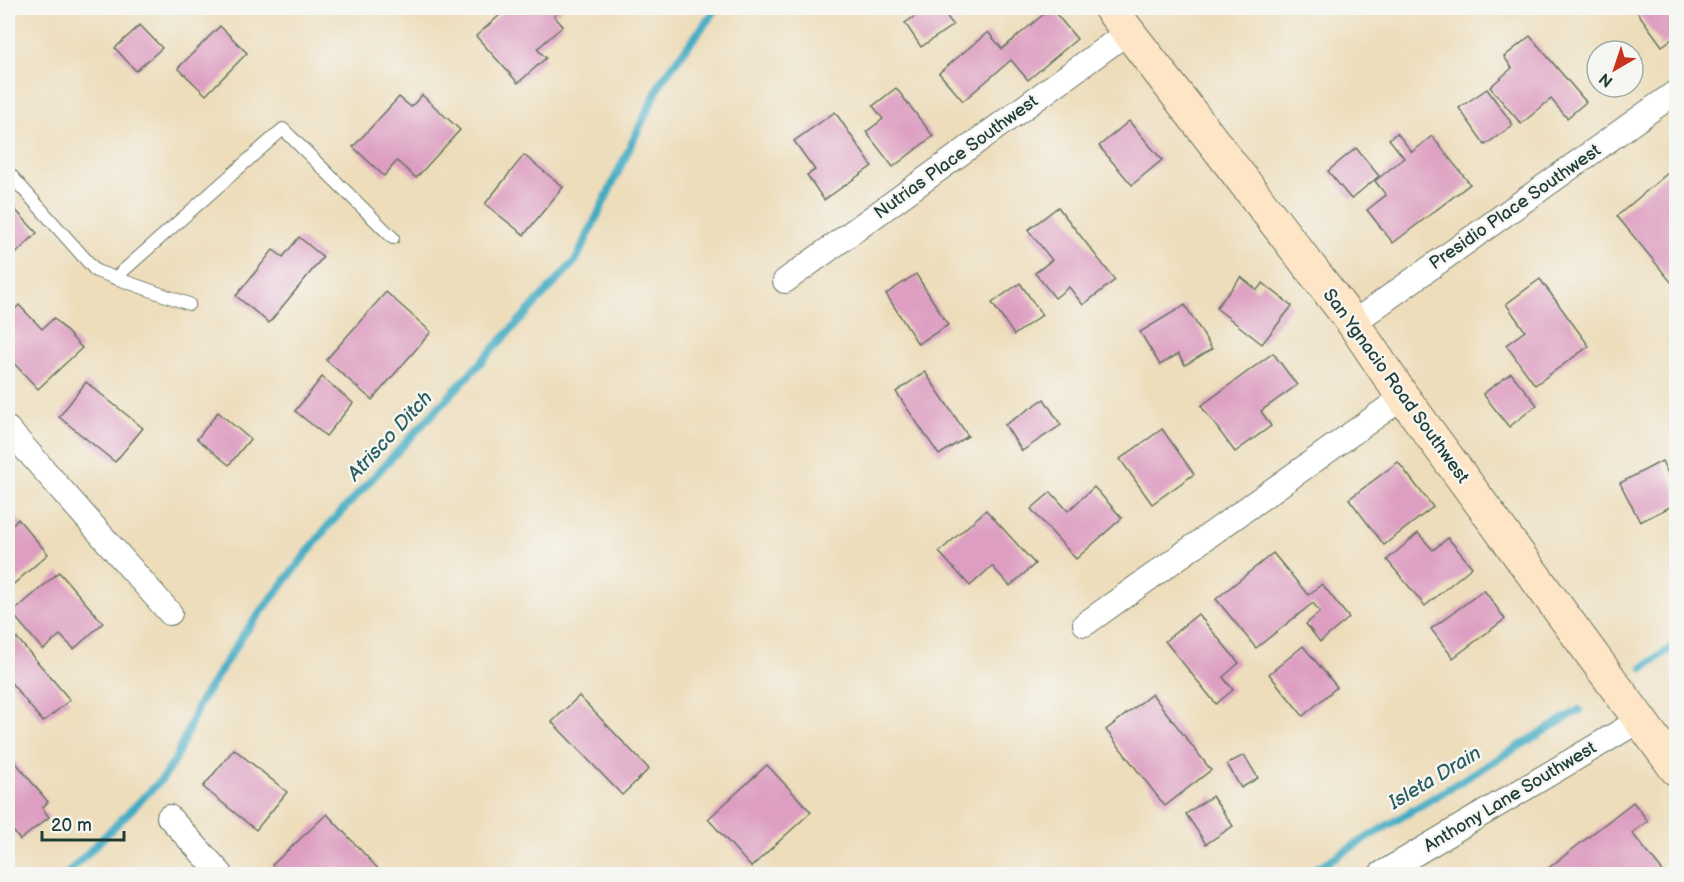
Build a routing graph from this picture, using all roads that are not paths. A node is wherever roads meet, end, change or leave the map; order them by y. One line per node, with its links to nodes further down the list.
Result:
1 (1119, 20): 6 (street, Nutrias Place Southwest); 8 (street, San Ygnacio Road Southwest)
2 (1677, 92): 8 (street, Presidio Place Southwest)
3 (8, 172): 5 (lane)
4 (393, 238): 5 (lane)
5 (115, 278): 7 (lane)
6 (784, 281)
7 (189, 304)
8 (1353, 322): 9 (street, San Ygnacio Road Southwest)
9 (1403, 397): 12 (street); 13 (street, San Ygnacio Road Southwest)
10 (8, 429): 11 (street)
11 (170, 613)
12 (1085, 624)
13 (1640, 720): 14 (street, San Ygnacio Road Southwest); 17 (street, Anthony Lane Southwest)
14 (1677, 769)
15 (169, 817): 16 (street)
16 (221, 874)
17 (1381, 874)

